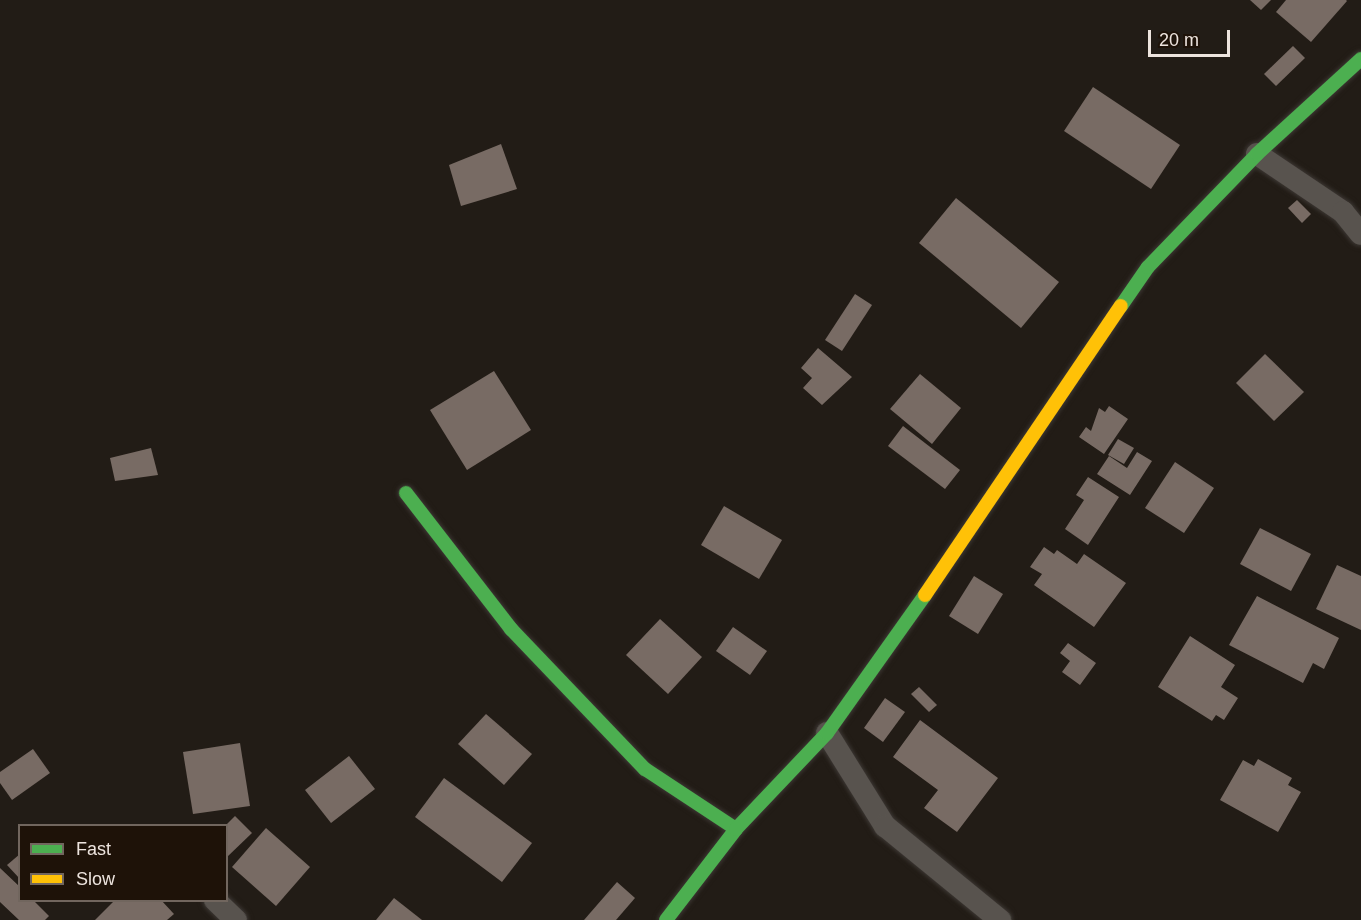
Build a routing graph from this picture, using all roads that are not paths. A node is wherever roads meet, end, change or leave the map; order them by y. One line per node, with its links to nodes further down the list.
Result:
1 (1361, 59): 2 (street)
2 (1257, 154): 3 (street); 5 (street)
3 (1361, 234)
4 (406, 493): 6 (street)
5 (827, 733): 6 (street); 10 (street)
6 (736, 829): 9 (street)
7 (217, 902): 8 (street)
8 (236, 920)
9 (666, 920)
10 (1000, 920)

